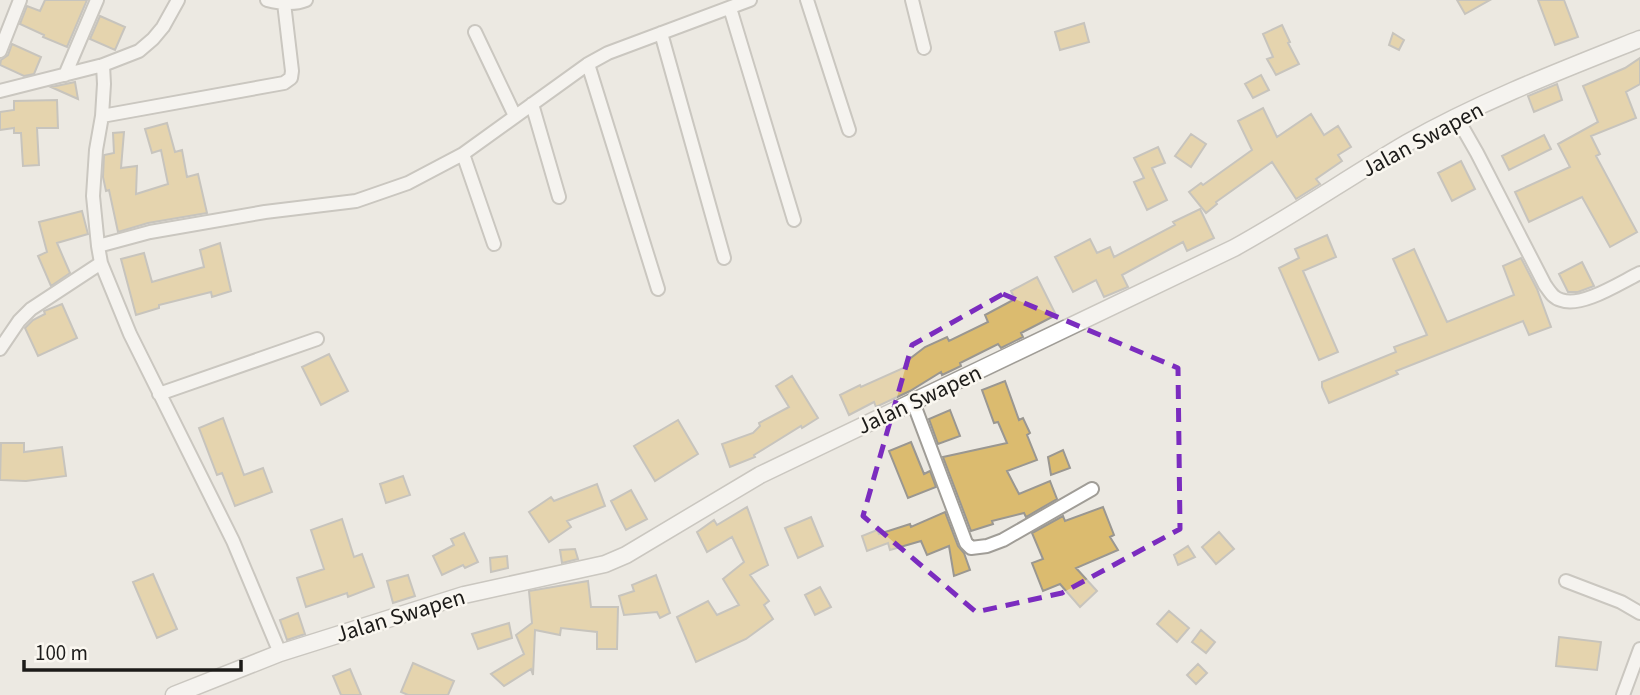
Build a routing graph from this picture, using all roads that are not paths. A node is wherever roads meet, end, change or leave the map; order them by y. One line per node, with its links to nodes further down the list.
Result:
1 (20, 0): 15 (street)
2 (97, 0): 18 (street)
3 (178, 0): 17 (street)
4 (267, 0): 9 (street)
5 (306, 0): 9 (street)
6 (750, 0): 10 (street)
7 (807, 0): 24 (street)
8 (912, 0): 14 (street)
9 (284, 3): 21 (street)
10 (730, 8): 12 (street); 27 (street)
11 (475, 32): 22 (street)
12 (661, 33): 16 (street); 30 (street)
13 (1640, 39): 23 (main road, Jalan Swapen)
14 (924, 48)
15 (0, 51)
16 (588, 64): 20 (street); 33 (street)
17 (103, 65): 18 (street); 21 (street)
18 (65, 75): 19 (street)
19 (0, 91)
20 (532, 104): 22 (street); 26 (street)
21 (102, 116): 29 (street)
22 (515, 116): 25 (street)
23 (1457, 118): 32 (street); 37 (main road, Jalan Swapen)
24 (849, 130)
25 (463, 154): 28 (street); 29 (street)
26 (559, 197)
27 (794, 220)
28 (494, 244)
29 (98, 246): 31 (street)
30 (724, 258)
31 (102, 263): 35 (street); 36 (street)
32 (1640, 273)
33 (658, 289)
34 (317, 339): 36 (street)
35 (0, 349)
36 (159, 394): 42 (street)
37 (913, 402): 38 (street); 42 (main road, Jalan Swapen)
38 (1093, 489)
39 (1566, 581): 40 (street)
40 (1640, 613)
41 (1640, 649): 44 (street)
42 (280, 653): 43 (main road, Jalan Swapen)
43 (174, 695)
44 (1623, 695)

